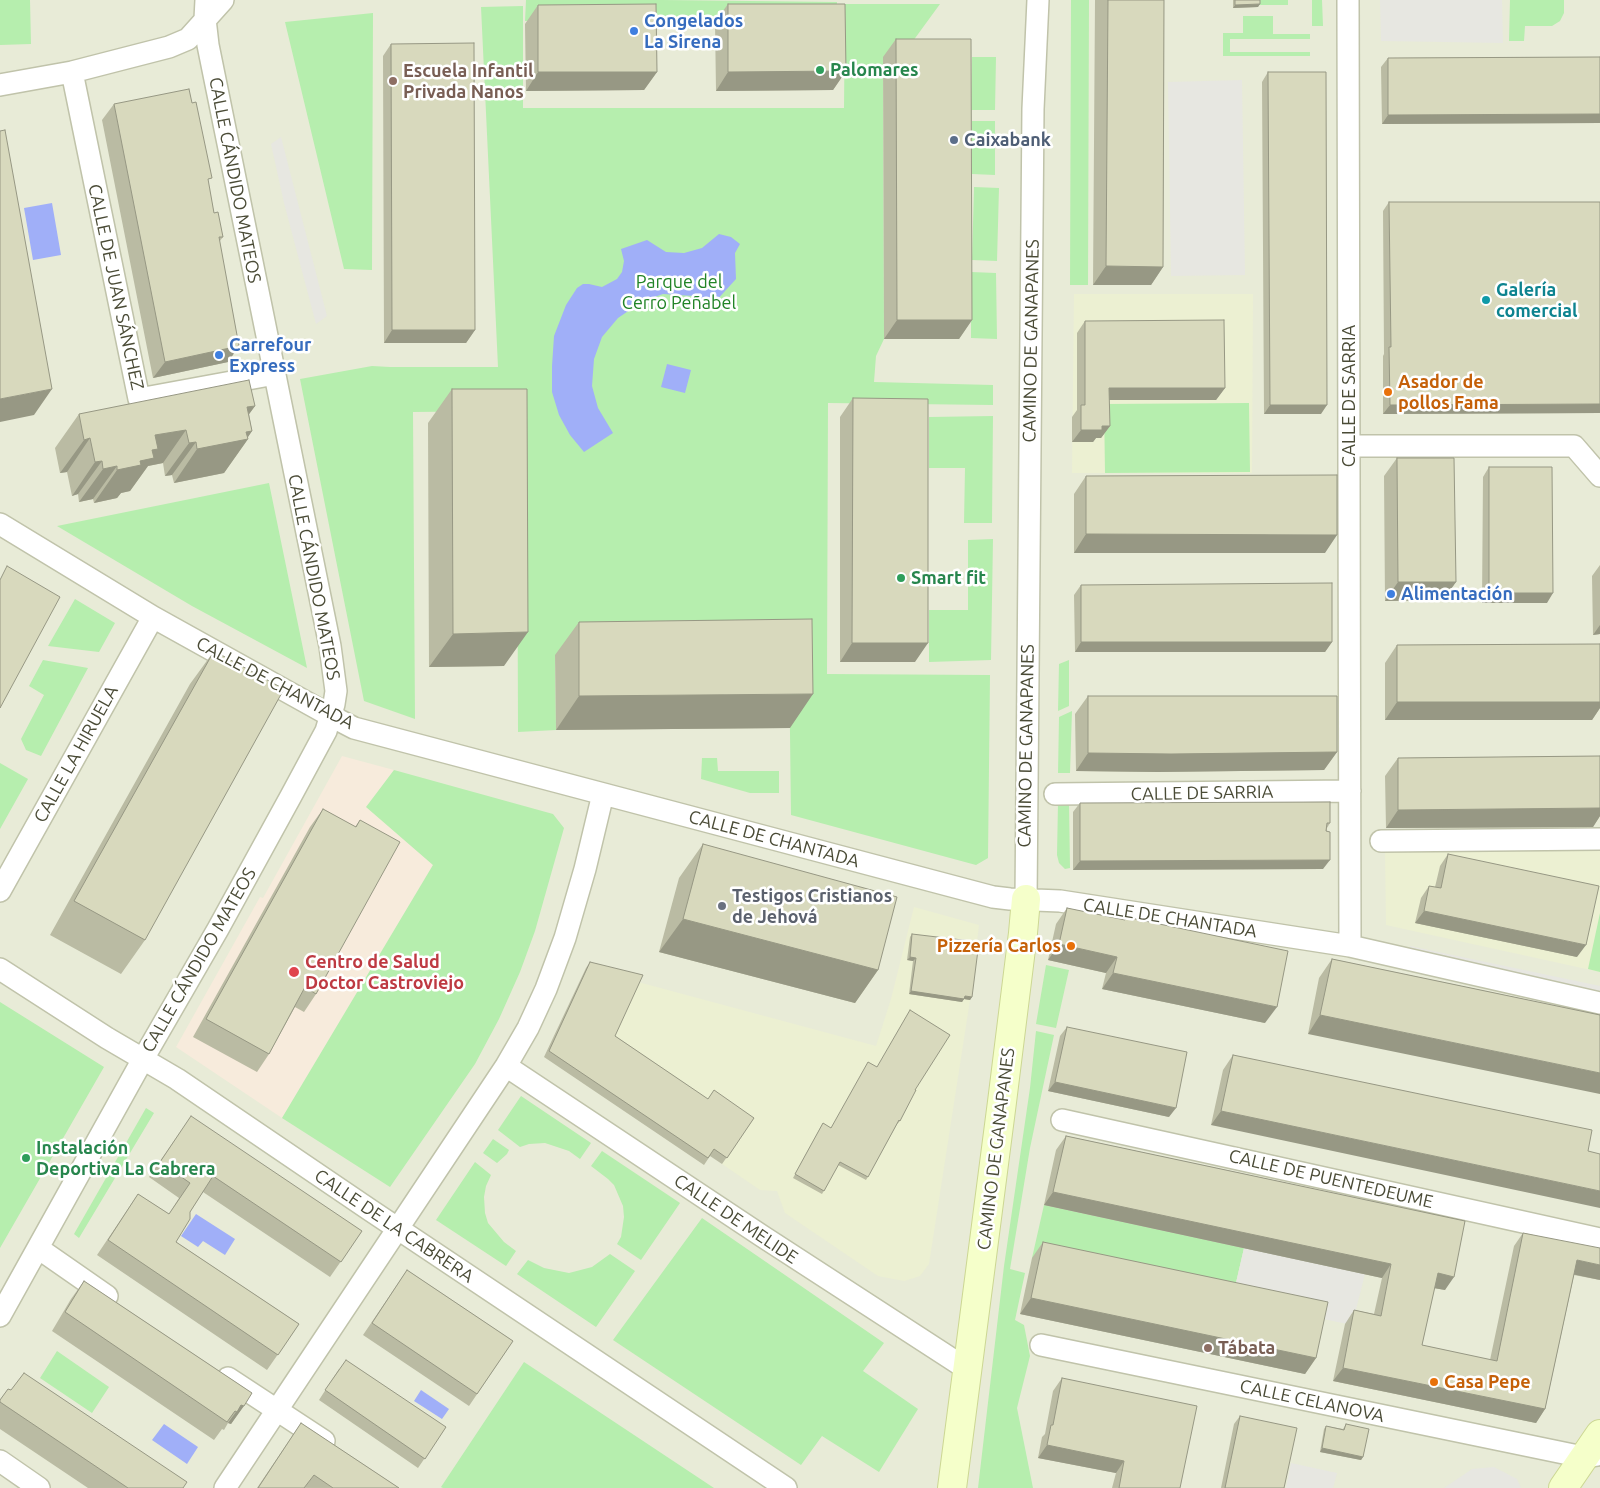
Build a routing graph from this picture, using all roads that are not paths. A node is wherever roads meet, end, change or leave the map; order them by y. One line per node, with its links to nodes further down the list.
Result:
1 (223, 0): 4 (street)
2 (1038, 0): 19 (street, CAMINO DE GANAPANES)
3 (1348, 0): 8 (street, CALLE DE SARRIA)
4 (205, 10): 5 (street); 7 (street, CALLE CÁNDIDO MATEOS)
5 (72, 72): 6 (street); 7 (street, CALLE DE JUAN SÁNCHEZ)
6 (0, 85)
7 (275, 374): 12 (street, CALLE CÁNDIDO MATEOS)
8 (1349, 446): 9 (street); 13 (street, CALLE DE SARRIA)
9 (1600, 476)
10 (0, 524): 11 (street, CALLE DE CHANTADA)
11 (153, 617): 12 (street, CALLE DE CHANTADA); 18 (street, CALLE LA HIRUELA)
12 (331, 716): 14 (street, CALLE DE CHANTADA); 23 (street, CALLE CÁNDIDO MATEOS)
13 (1350, 791): 15 (street, CALLE DE SARRIA); 20 (street, CALLE DE SARRIA)
14 (603, 794): 19 (street, CALLE DE CHANTADA); 24 (street)
15 (1055, 794)
16 (1600, 840): 17 (street)
17 (1381, 841)
18 (0, 891)
19 (1026, 899): 20 (street, CALLE DE CHANTADA); 33 (street, CAMINO DE GANAPANES)
20 (1350, 946): 22 (street, CALLE DE CHANTADA)
21 (0, 969): 23 (street, CALLE DE LA CABRERA)
22 (1600, 1003)
23 (143, 1059): 26 (street, CALLE DE LA CABRERA); 28 (street, CALLE CÁNDIDO MATEOS)
24 (506, 1066): 26 (street); 33 (street, CALLE DE MELIDE)
25 (1062, 1120): 27 (street, CALLE DE PUENTEDEUME)
26 (398, 1229): 34 (street); 41 (street, CALLE DE LA CABRERA)
27 (1600, 1239)
28 (38, 1248): 29 (street); 30 (street, CALLE CÁNDIDO MATEOS)
29 (126, 1309)
30 (0, 1316)
31 (1041, 1345): 37 (street, CALLE CELANOVA)
32 (215, 1369): 34 (street)
33 (967, 1369): 42 (street, CAMINO DE GANAPANES)
34 (277, 1411): 36 (street); 40 (street)
35 (1600, 1434): 37 (street)
36 (338, 1450)
37 (1591, 1456): 43 (street)
38 (0, 1461): 39 (street)
39 (40, 1488)
40 (225, 1488)
41 (786, 1488)
42 (952, 1488)
43 (1563, 1488)

